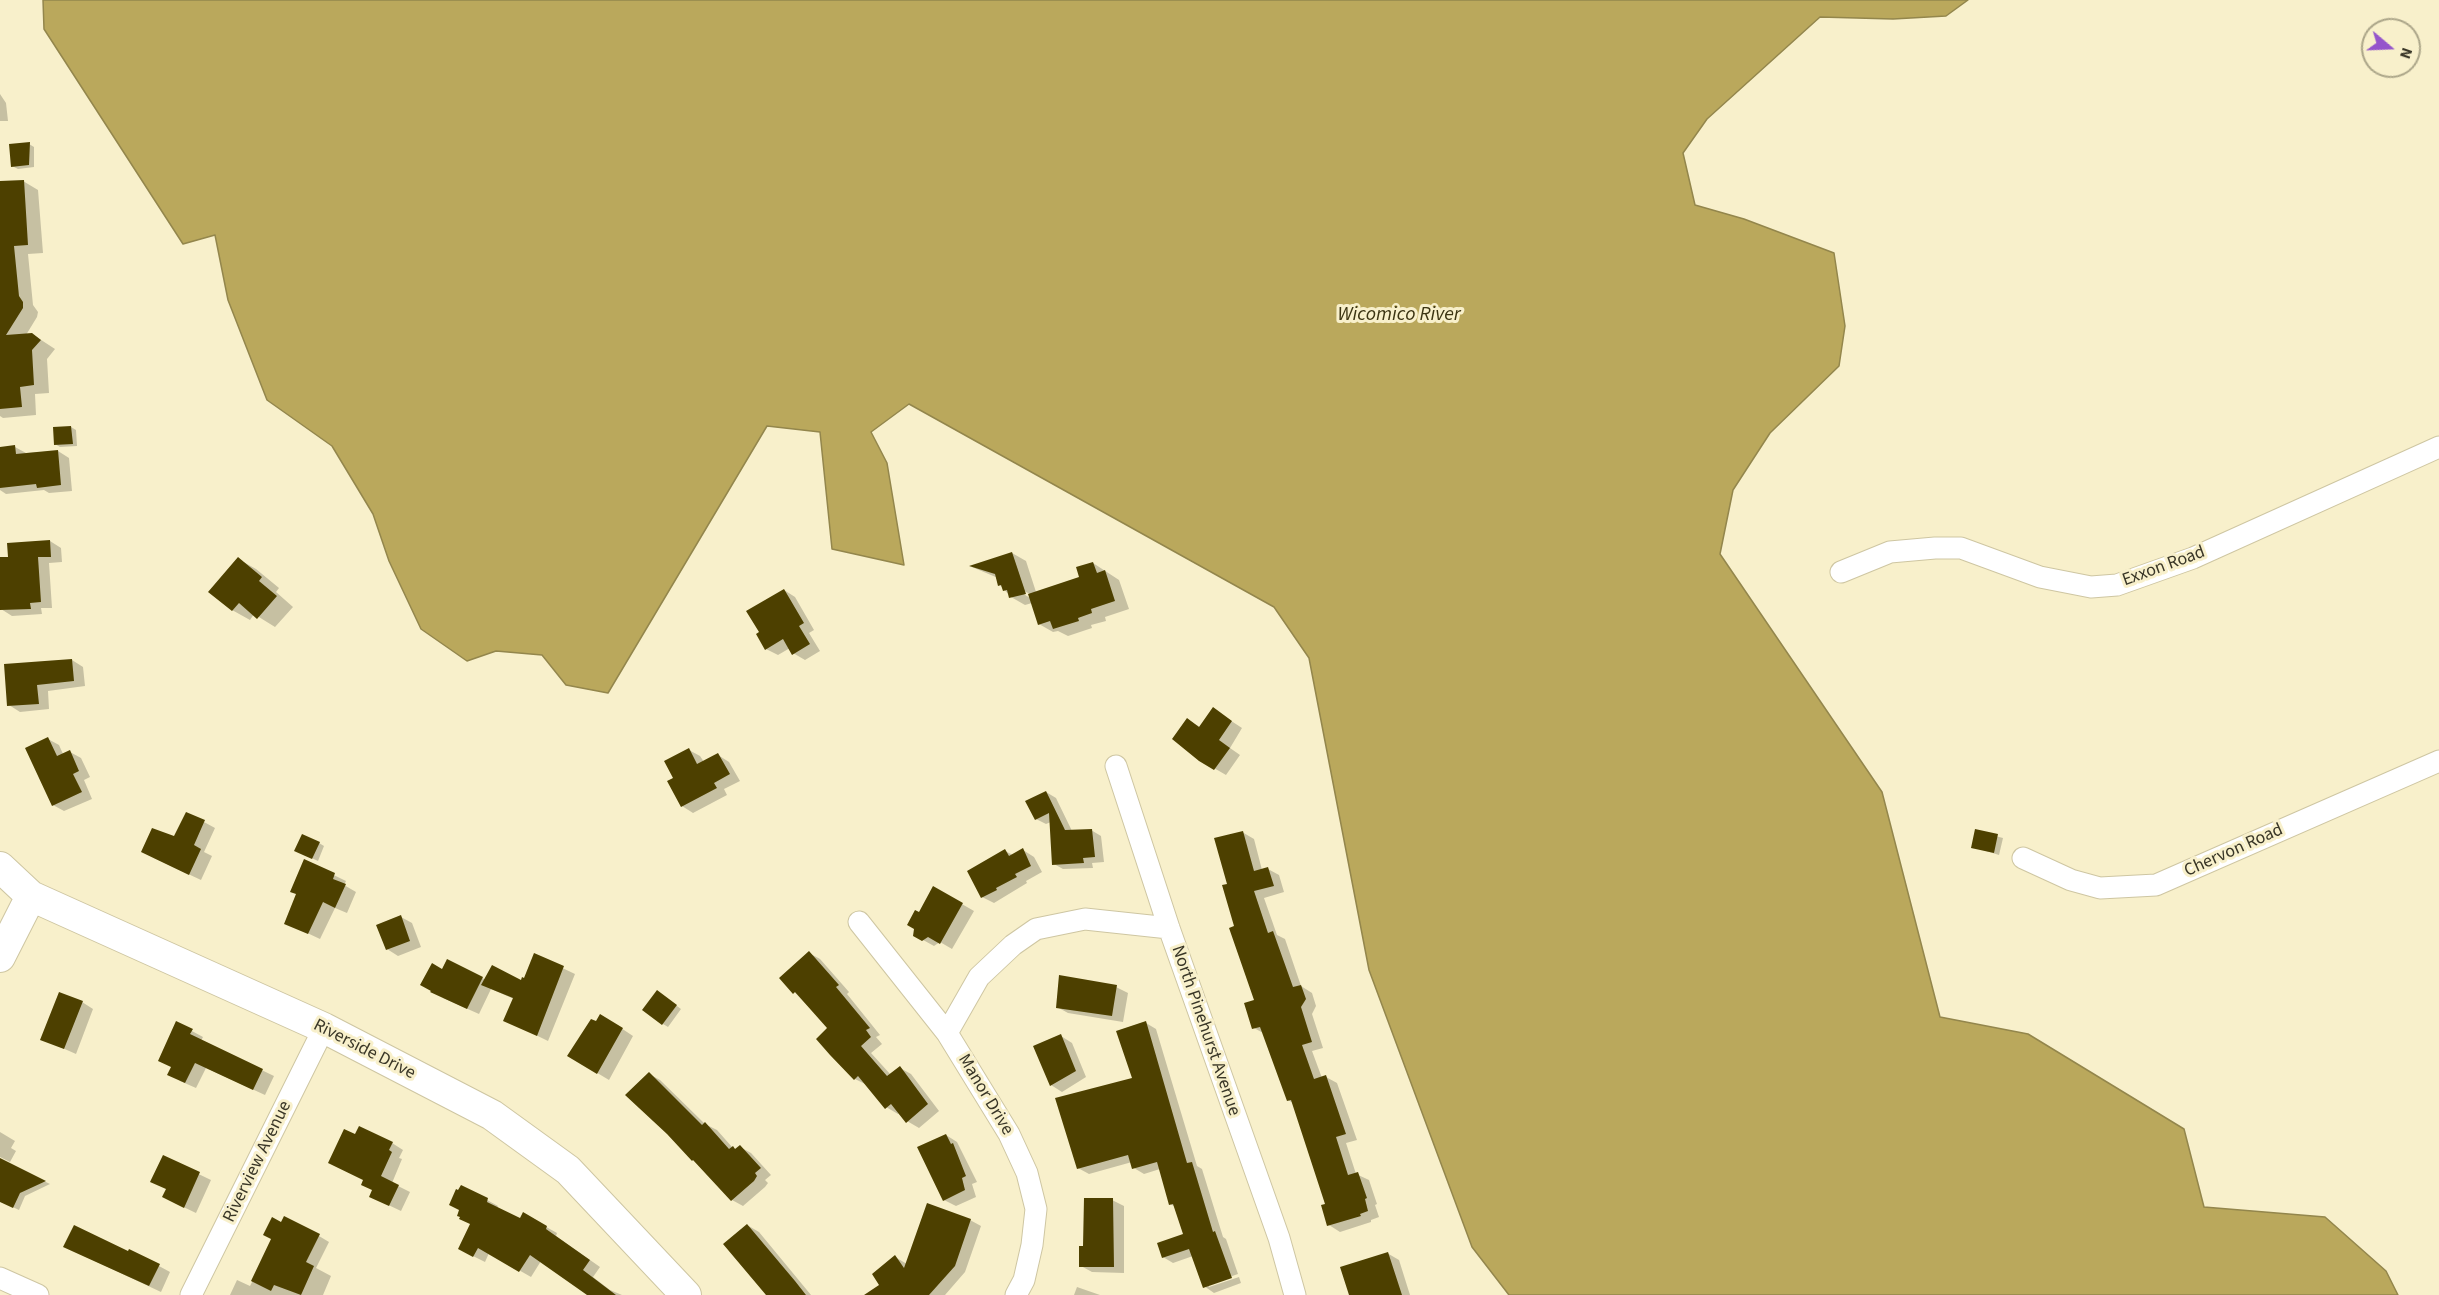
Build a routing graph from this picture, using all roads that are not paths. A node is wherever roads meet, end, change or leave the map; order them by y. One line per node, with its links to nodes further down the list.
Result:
1 (2439, 447): 2 (street, Exxon Road)
2 (1841, 572)
3 (2439, 761): 5 (street, Chervon Road)
4 (1116, 766): 9 (street, North Pinehurst Avenue)
5 (2023, 858)
6 (0, 867): 7 (street, Riverside Drive)
7 (31, 896): 10 (street); 11 (street, Riverside Drive)
8 (859, 922): 12 (street, Manor Drive)
9 (1169, 928): 12 (street); 18 (street, North Pinehurst Avenue)
10 (0, 957)
11 (324, 1028): 15 (street, Riverview Avenue); 16 (street, Riverside Drive)
12 (946, 1033): 17 (street, Manor Drive)
13 (0, 1278): 14 (street)
14 (38, 1295)
15 (191, 1295)
16 (686, 1295)
17 (1016, 1295)
18 (1295, 1295)

